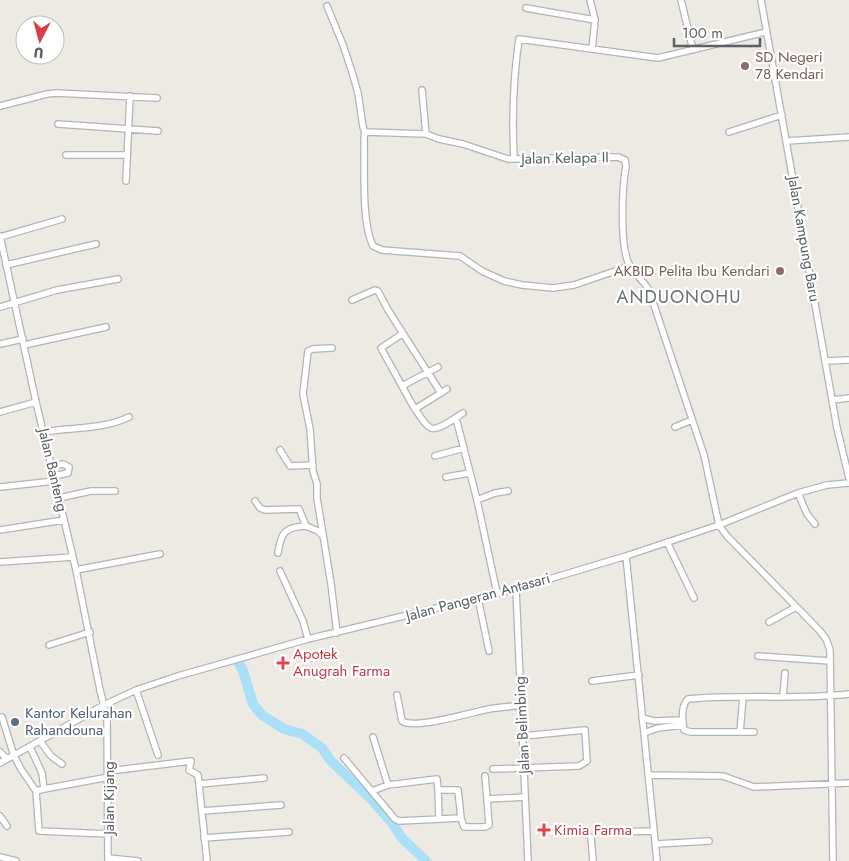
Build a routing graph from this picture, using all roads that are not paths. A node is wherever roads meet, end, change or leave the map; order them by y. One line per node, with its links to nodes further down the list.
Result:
1 (590, 0): 6 (street)
2 (681, 0): 9 (street)
3 (761, 0): 7 (street, Jalan Kampung Baru)
4 (327, 6): 18 (street)
5 (526, 8): 6 (street)
6 (595, 20): 8 (street)
7 (766, 32): 9 (street); 14 (street, Jalan Kampung Baru)
8 (592, 49): 9 (street); 25 (street)
9 (693, 50)
10 (422, 90): 20 (street)
11 (130, 96): 12 (street); 13 (street); 16 (street)
12 (157, 98)
13 (0, 106)
14 (782, 115): 19 (street); 22 (street, Jalan Kampung Baru)
15 (58, 124): 16 (street)
16 (128, 129): 17 (street); 24 (street)
17 (158, 131)
18 (365, 132): 20 (street, Jalan Kelapa II); 31 (street)
19 (729, 132)
20 (426, 134): 25 (street, Jalan Kelapa II)
21 (849, 137): 22 (street)
22 (787, 141): 42 (street, Jalan Kampung Baru)
23 (66, 155): 24 (street)
24 (127, 155): 26 (street)
25 (514, 159): 31 (street, Jalan Kelapa II)
26 (126, 181)
27 (62, 219): 28 (street)
28 (0, 236): 30 (street, Jalan Banteng)
29 (96, 244): 30 (street)
30 (6, 265): 34 (street, Jalan Banteng)
31 (630, 266): 56 (street, Jalan Kelapa II)
32 (118, 279): 34 (street)
33 (352, 300): 37 (street)
34 (14, 302): 35 (street); 38 (street, Jalan Banteng)
35 (0, 307)
36 (106, 327): 38 (street)
37 (402, 334): 44 (street); 45 (street)
38 (23, 342): 39 (street); 50 (street, Jalan Banteng)
39 (0, 344)
40 (332, 348): 62 (street)
41 (849, 360): 42 (street)
42 (826, 361): 49 (street, Jalan Kampung Baru)
43 (438, 367): 44 (street)
44 (427, 373): 45 (street); 47 (street)
45 (402, 386): 51 (street)
46 (447, 389): 47 (street)
47 (441, 393): 51 (street)
48 (849, 398): 49 (street)
49 (832, 400): 66 (street, Jalan Kampung Baru)
50 (36, 402): 52 (street); 58 (street, Jalan Banteng)
51 (416, 409): 55 (street)
52 (0, 412)
53 (463, 413): 55 (street)
54 (129, 417): 58 (street)
55 (456, 418): 59 (street)
56 (692, 420): 57 (street); 78 (street, Jalan Kelapa II)
57 (674, 426)
58 (44, 432): 63 (street, Jalan Banteng)
59 (464, 448): 61 (street); 64 (street)
60 (280, 450): 62 (street)
61 (435, 456)
62 (313, 465): 81 (street)
63 (52, 466): 67 (street, Jalan Banteng); 67 (street)
64 (470, 473): 65 (street); 74 (street)
65 (446, 477)
66 (849, 478)
67 (55, 479): 69 (street); 73 (street, Jalan Banteng)
68 (849, 483): 72 (street, Jalan Pangeran Antasari)
69 (0, 487)
70 (115, 491): 73 (street)
71 (508, 491): 74 (street)
72 (798, 493): 77 (street); 78 (street, Jalan Pangeran Antasari)
73 (59, 498): 76 (street, Jalan Banteng)
74 (477, 500): 91 (street)
75 (255, 501): 79 (street)
76 (64, 520): 80 (street); 86 (street, Jalan Banteng)
77 (815, 524)
78 (719, 525): 82 (street, Jalan Pangeran Antasari); 94 (street)
79 (306, 526): 81 (street); 83 (street)
80 (0, 530)
81 (323, 536): 97 (street)
82 (667, 542): 85 (street, Jalan Pangeran Antasari); 93 (street)
83 (278, 553)
84 (160, 554): 88 (street)
85 (626, 556): 90 (street, Jalan Pangeran Antasari); 104 (street)
86 (72, 557): 87 (street); 88 (street, Jalan Banteng)
87 (0, 562)
88 (76, 570): 96 (street, Jalan Banteng)
89 (280, 571): 98 (street)
90 (516, 589): 91 (street, Jalan Pangeran Antasari); 113 (street, Jalan Belimbing)
91 (497, 593): 92 (street, Jalan Pangeran Antasari)
92 (478, 598): 97 (street, Jalan Pangeran Antasari); 100 (street)
93 (694, 598)
94 (796, 607): 95 (street); 102 (street)
95 (769, 622)
96 (90, 632): 99 (street); 112 (street, Jalan Banteng)
97 (337, 633): 98 (street, Jalan Pangeran Antasari)
98 (308, 639): 106 (street, Jalan Pangeran Antasari)
99 (49, 645)
100 (488, 651)
101 (758, 656): 102 (street)
102 (830, 661): 110 (street)
103 (785, 673): 109 (street)
104 (639, 675): 105 (street); 115 (street)
105 (592, 681)
106 (136, 690): 112 (street, Jalan Pangeran Antasari); 125 (street)
107 (849, 694): 110 (street)
108 (397, 696): 113 (street)
109 (783, 696): 110 (street); 111 (street)
110 (832, 696): 140 (street)
111 (743, 697): 116 (street); 117 (street)
112 (104, 705): 122 (street, Jalan Pangeran Antasari); 133 (street, Jalan Kijang)
113 (520, 705): 120 (street, Jalan Belimbing)
114 (2, 716): 126 (street)
115 (642, 718): 116 (street); 119 (street)
116 (683, 722): 117 (street); 119 (street)
117 (740, 732): 118 (street)
118 (754, 732)
119 (644, 733): 134 (street)
120 (522, 736): 131 (street, Jalan Belimbing); 131 (street)
121 (373, 737): 139 (street)
122 (40, 741): 123 (street, Jalan Pangeran Antasari); 130 (street)
123 (30, 747): 126 (street, Jalan Pangeran Antasari); 141 (street)
124 (0, 752): 128 (street)
125 (158, 755)
126 (14, 756): 128 (street, Jalan Pangeran Antasari); 143 (street)
127 (344, 758): 144 (street)
128 (7, 760): 129 (street, Jalan Pangeran Antasari)
129 (0, 763)
130 (62, 764)
131 (524, 767): 132 (street); 145 (street, Jalan Belimbing)
132 (493, 769)
133 (109, 774): 138 (street); 141 (street); 156 (street, Jalan Kijang)
134 (648, 775): 140 (street); 153 (street)
135 (484, 776): 146 (street)
136 (264, 778): 138 (street)
137 (849, 783): 140 (street)
138 (199, 784): 148 (street)
139 (388, 785): 142 (street); 144 (street)
140 (833, 785): 169 (street)
141 (44, 789): 143 (street)
142 (438, 790): 150 (street); 151 (street)
143 (36, 791): 156 (street)
144 (372, 791): 151 (street)
145 (525, 797): 146 (street); 166 (street, Jalan Belimbing)
146 (486, 799): 150 (street)
147 (281, 805): 148 (street)
148 (202, 811): 158 (street)
149 (0, 816): 152 (street)
150 (461, 818): 151 (street)
151 (439, 820)
152 (7, 826)
153 (654, 831): 155 (street); 160 (street)
154 (289, 832): 158 (street)
155 (616, 832)
156 (109, 834): 162 (street, Jalan Kijang)
157 (591, 837): 167 (street)
158 (204, 838): 165 (street)
159 (709, 841): 160 (street)
160 (656, 844): 168 (street)
161 (0, 857): 163 (street)
162 (108, 860): 164 (street)
163 (16, 861)
164 (138, 861)
165 (207, 861)
166 (528, 861)
167 (593, 861)
168 (657, 861)
169 (833, 861)

